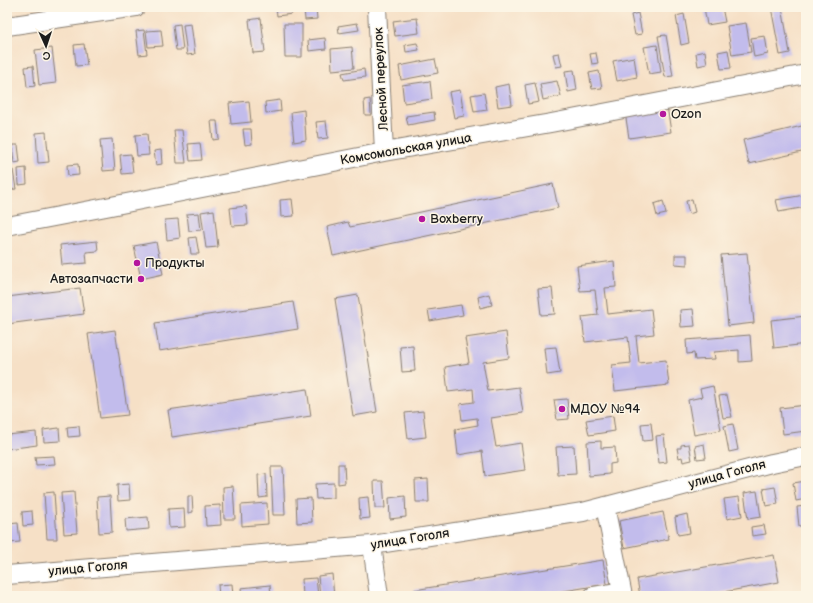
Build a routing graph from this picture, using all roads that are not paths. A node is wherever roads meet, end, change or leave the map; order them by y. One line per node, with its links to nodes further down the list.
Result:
1 (136, 7): 3 (street)
2 (378, 7): 5 (street, Лесной переулок)
3 (7, 26)
4 (806, 74): 5 (street, Комсомольская улица)
5 (384, 152): 6 (street, Комсомольская улица)
6 (7, 226)
7 (806, 456): 8 (street, улица Гоголя)
8 (605, 506): 9 (street, улица Гоголя); 11 (street)
9 (372, 545): 10 (street, улица Гоголя); 12 (street)
10 (7, 575)
11 (622, 594): 13 (street)
12 (379, 596)
13 (593, 596)

